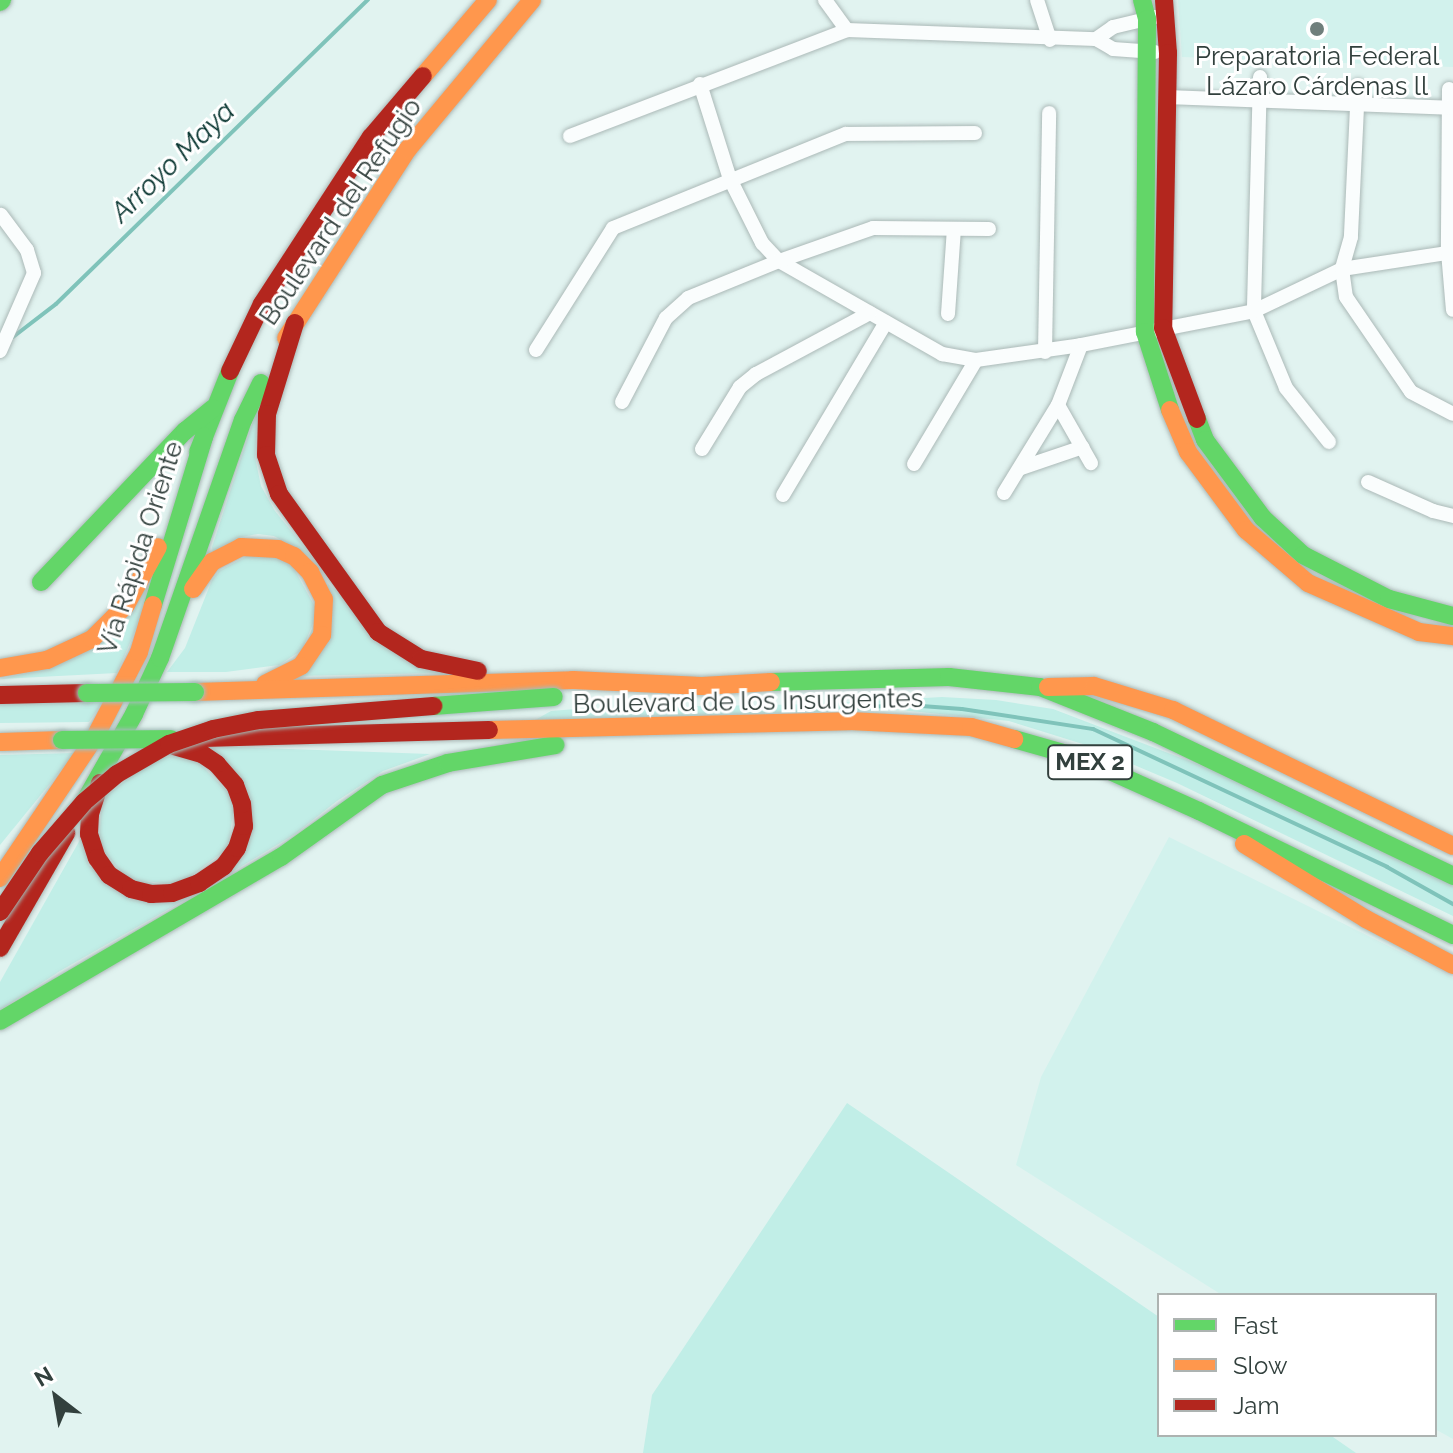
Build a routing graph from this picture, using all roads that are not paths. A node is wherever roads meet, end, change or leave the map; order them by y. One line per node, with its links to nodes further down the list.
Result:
1 (488, 0): 45 (main road, Boulevard del Refugio)
2 (532, 0): 36 (main road, Boulevard del Refugio)
3 (825, 0): 8 (street)
4 (1037, 0): 10 (street)
5 (1142, 0): 7 (main road)
6 (1166, 7): 7 (street); 12 (main road)
7 (1147, 19): 9 (street); 11 (main road)
8 (847, 30): 10 (street); 14 (street)
9 (1096, 39): 10 (street); 11 (street)
10 (1050, 40)
11 (1147, 51): 12 (street); 37 (main road)
12 (1168, 53): 17 (main road)
13 (1260, 77): 18 (street)
14 (700, 84): 23 (street); 24 (street)
15 (1358, 86): 19 (street)
16 (1449, 89): 20 (street)
17 (1167, 97): 18 (street); 37 (main road)
18 (1259, 101): 19 (street); 32 (street)
19 (1357, 106): 20 (street); 30 (street)
20 (1449, 108): 28 (street)
21 (1049, 113): 41 (street)
22 (975, 133): 24 (street)
23 (570, 136)
24 (730, 179): 29 (street); 39 (street)
25 (1, 215): 40 (street)
26 (954, 229): 27 (street); 29 (street); 34 (street)
27 (989, 229)
28 (1451, 252): 30 (street); 31 (street)
29 (779, 261): 33 (street); 43 (street)
30 (1342, 269): 32 (street); 46 (street)
31 (1453, 310)
32 (1254, 311): 37 (street); 48 (street)
33 (870, 313): 35 (street); 50 (street)
34 (948, 314)
35 (886, 322): 42 (street); 56 (street)
36 (295, 323): 59 (main road, Boulevard del Refugio); 63 (main road)
37 (1154, 330): 38 (street); 60 (main road); 61 (main road)
38 (1081, 345): 41 (street); 44 (street)
39 (536, 350)
40 (0, 351)
41 (1045, 352): 42 (street)
42 (976, 360): 52 (street)
43 (622, 402)
44 (1058, 405): 49 (street); 53 (street)
45 (216, 406): 47 (main road, Boulevard del Refugio); 58 (main road)
46 (1453, 414)
47 (204, 437): 62 (main road); 73 (main road, Vía Rápida Oriente)
48 (1329, 442)
49 (1083, 447): 51 (street); 53 (street)
50 (702, 449)
51 (1091, 463)
52 (914, 464)
53 (1021, 468): 55 (street)
54 (1368, 482): 57 (street)
55 (1004, 493)
56 (783, 495)
57 (1453, 516)
58 (41, 582)
59 (178, 612): 66 (main road); 71 (main road)
60 (1453, 616)
61 (1453, 636)
62 (0, 668)
63 (573, 680): 64 (main road, Boulevard de los Insurgentes); 66 (main road, Boulevard de los Insurgentes)
64 (702, 686): 65 (main road, Boulevard de los Insurgentes / MEX 2); 78 (main road, bridge)
65 (1040, 687): 74 (main road); 76 (main road, Boulevard de los Insurgentes / MEX 2)
66 (229, 690): 67 (main road, Boulevard de los Insurgentes, bridge)
67 (0, 695)
68 (694, 728): 70 (main road, Boulevard de los Insurgentes); 72 (main road, Boulevard de los Insurgentes / MEX 2); 82 (main road)
69 (0, 742): 70 (main road, Boulevard de los Insurgentes, bridge)
70 (190, 744): 71 (main road)
71 (112, 754): 80 (main road)
72 (1199, 811): 79 (main road, Boulevard de los Insurgentes / MEX 2); 81 (main road)
73 (26, 838): 75 (main road); 77 (main road, Vía Rápida Oriente)
74 (1453, 846)
75 (0, 864)
76 (1453, 876)
77 (0, 878)
78 (0, 912)
79 (1453, 935)
80 (0, 948)
81 (1453, 965)
82 (0, 1021)

